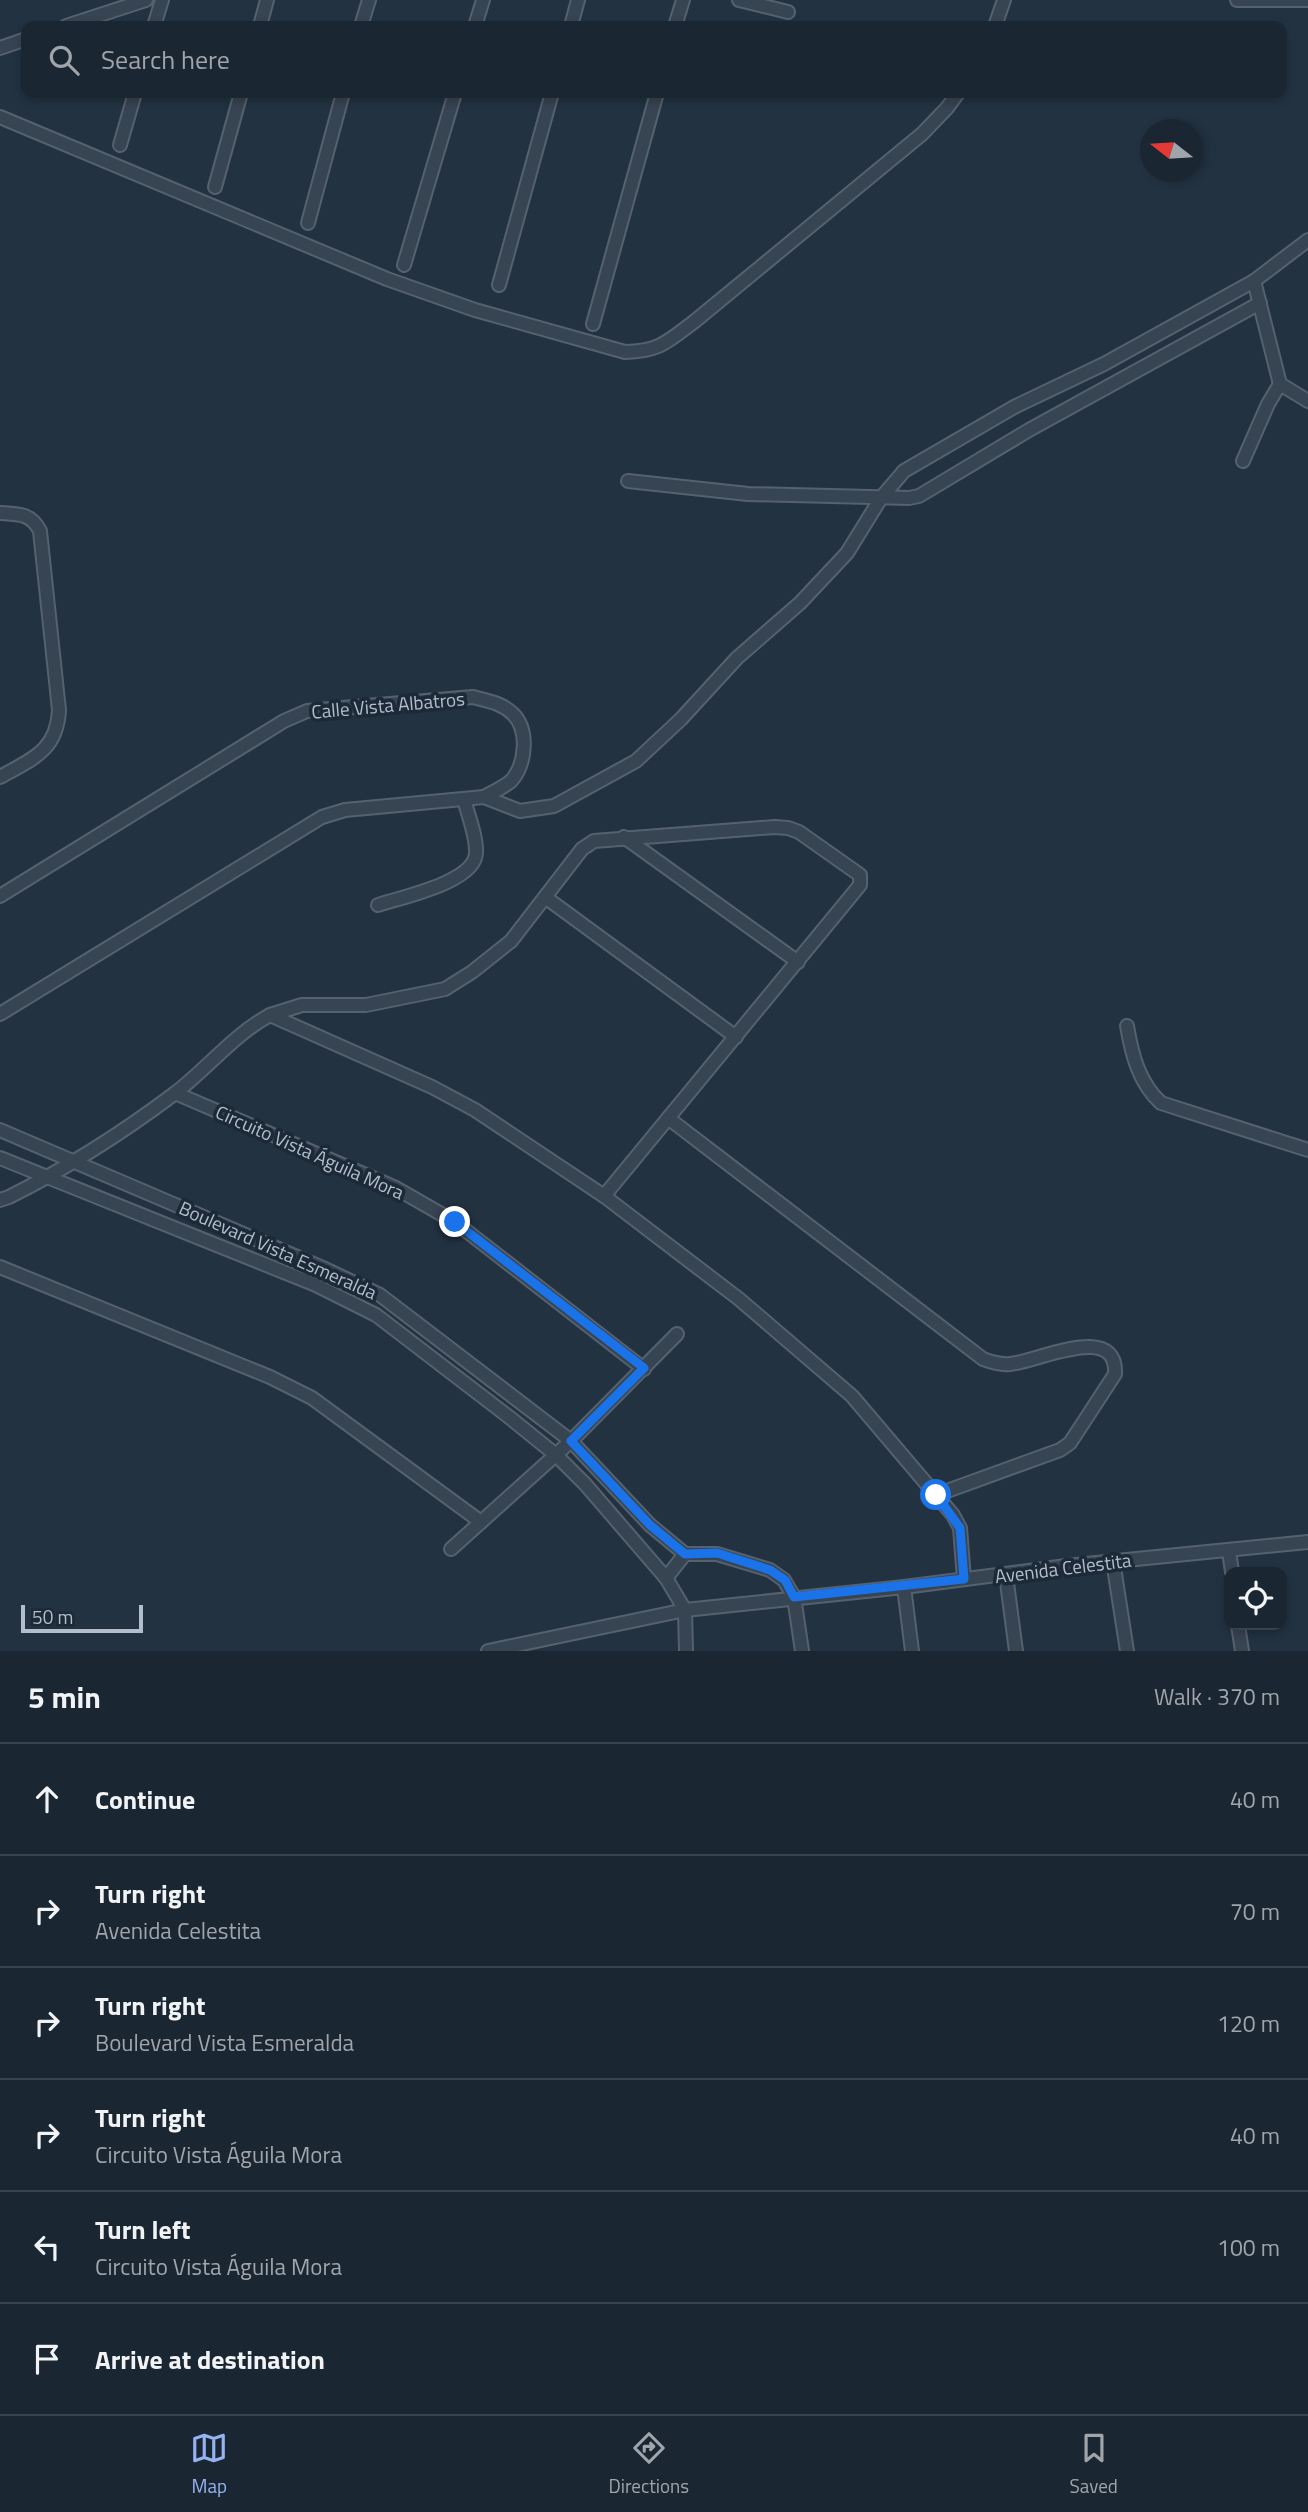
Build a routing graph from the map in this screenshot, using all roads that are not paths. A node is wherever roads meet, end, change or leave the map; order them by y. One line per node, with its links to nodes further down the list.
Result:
1 (146, 0): 13 (street)
2 (162, 0): 14 (street)
3 (267, 0): 15 (street)
4 (369, 0): 16 (street)
5 (483, 0): 17 (street)
6 (578, 0): 18 (street)
7 (683, 0): 19 (street)
8 (740, 0): 12 (street)
9 (1004, 0): 20 (street)
10 (1237, 0): 11 (street)
11 (1308, 0)
12 (788, 12)
13 (81, 21)
14 (156, 21)
15 (261, 21)
16 (363, 21)
17 (477, 21)
18 (572, 21)
19 (677, 21)
20 (997, 21)
21 (21, 42): 22 (street)
22 (0, 48)
23 (134, 98): 31 (street)
24 (240, 98): 32 (street)
25 (342, 98): 33 (street)
26 (454, 98): 35 (street)
27 (551, 98): 37 (street)
28 (656, 98): 39 (street)
29 (954, 98): 30 (street)
30 (0, 117)
31 (120, 145)
32 (215, 187)
33 (307, 223)
34 (1308, 240): 36 (street)
35 (404, 265)
36 (1254, 281): 38 (street); 44 (street)
37 (499, 285)
38 (1261, 303): 40 (street); 44 (street)
39 (593, 324)
40 (1280, 384): 41 (street); 42 (street)
41 (1308, 401)
42 (1243, 461)
43 (628, 481): 44 (street)
44 (881, 498): 47 (street)
45 (0, 513): 46 (street)
46 (0, 777)
47 (484, 797): 48 (street, Calle Vista Albatros); 50 (street, Calle Vista Albatros)
48 (464, 799): 52 (street); 54 (street, Calle Vista Albatros)
49 (624, 837): 51 (street); 53 (street); 53 (street)
50 (0, 896)
51 (545, 897): 55 (street); 57 (street)
52 (378, 905)
53 (798, 962): 57 (street)
54 (0, 1014)
55 (270, 1015): 58 (street); 65 (street)
56 (1127, 1026): 61 (street)
57 (736, 1037): 59 (street)
58 (175, 1093): 63 (street); 69 (street, Circuito Vista Águila Mora)
59 (668, 1118): 65 (street); 72 (street)
60 (0, 1130): 63 (street, Boulevard Vista Esmeralda)
61 (1308, 1150)
62 (0, 1158): 64 (street, Boulevard Vista Esmeralda)
63 (76, 1161): 64 (street); 70 (street, Boulevard Vista Esmeralda)
64 (49, 1177): 66 (street); 71 (street, Boulevard Vista Esmeralda)
65 (604, 1196): 72 (street)
66 (0, 1200)
67 (0, 1267): 73 (street)
68 (677, 1334): 69 (street)
69 (644, 1368): 70 (street)
70 (571, 1441): 71 (street); 77 (street, Boulevard Vista Esmeralda)
71 (556, 1455): 73 (street); 81 (street, Boulevard Vista Esmeralda)
72 (936, 1495): 82 (street)
73 (481, 1522): 75 (street)
74 (1308, 1542): 76 (street, Avenida Celestita)
75 (451, 1549)
76 (1229, 1551): 78 (street, Avenida Celestita); 79 (street)
77 (685, 1554): 81 (street); 84 (street)
78 (1113, 1561): 80 (street, Avenida Celestita); 92 (street)
79 (1231, 1567)
80 (1006, 1575): 82 (street, Avenida Celestita); 91 (street)
81 (666, 1578): 85 (street, Boulevard Vista Esmeralda)
82 (964, 1579): 83 (street, Avenida Celestita)
83 (904, 1587): 84 (street, Avenida Celestita); 90 (street)
84 (794, 1597): 85 (street, Avenida Celestita); 89 (street)
85 (685, 1610): 87 (street, Avenida Celestita); 88 (street)
86 (1239, 1630): 93 (street)
87 (488, 1651)
88 (686, 1651)
89 (802, 1651)
90 (912, 1651)
91 (1016, 1651)
92 (1126, 1651)
93 (1242, 1651)

